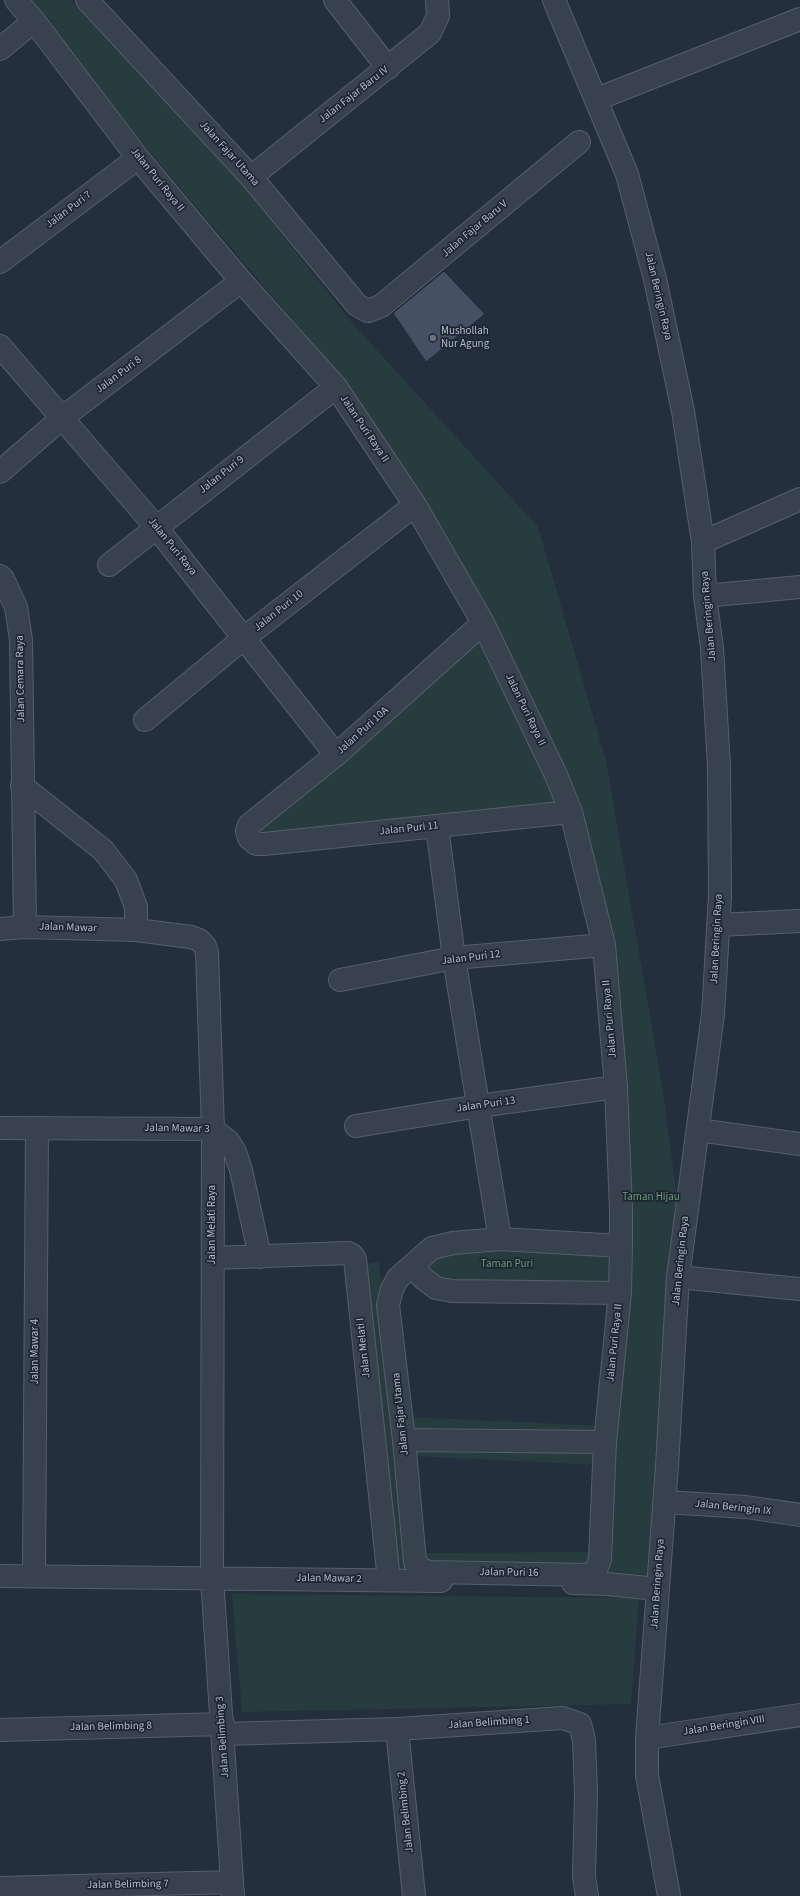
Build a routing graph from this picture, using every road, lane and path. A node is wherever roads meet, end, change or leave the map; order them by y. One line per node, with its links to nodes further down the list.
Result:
1 (16, 0): 7 (street, Jalan Puri Raya II)
2 (87, 0): 13 (street, Jalan Fajar Utama)
3 (335, 0): 9 (street)
4 (437, 0): 9 (street, Jalan Fajar Baru IV)
5 (554, 0): 10 (street, Jalan Beringin Raya)
6 (800, 19): 10 (street)
7 (34, 21): 8 (street); 12 (street, Jalan Puri Raya II)
8 (0, 49)
9 (388, 68): 13 (street, Jalan Fajar Baru IV)
10 (597, 99): 24 (street, Jalan Beringin Raya)
11 (579, 142): 16 (street, Jalan Fajar Baru V)
12 (138, 158): 14 (street, Jalan Puri 7); 15 (street, Jalan Puri Raya II)
13 (251, 177): 16 (street, Jalan Fajar Utama)
14 (0, 262)
15 (241, 281): 18 (street, Jalan Puri Raya II); 19 (street, Jalan Puri 8)
16 (368, 311)
17 (0, 346): 19 (street, Jalan Puri Raya)
18 (336, 387): 22 (street, Jalan Puri Raya II); 23 (street, Jalan Puri 9)
19 (62, 418): 20 (street, Jalan Puri 8); 23 (street, Jalan Puri Raya)
20 (0, 472)
21 (800, 499): 24 (street)
22 (415, 505): 29 (street, Jalan Puri Raya II); 30 (street, Jalan Puri 10)
23 (156, 527): 25 (street, Jalan Puri 9); 30 (street, Jalan Puri Raya)
24 (703, 542): 28 (street, Jalan Beringin Raya)
25 (109, 565)
26 (0, 576): 33 (street, Jalan Cemara Raya)
27 (800, 587): 28 (street)
28 (705, 596): 38 (street, Jalan Beringin Raya)
29 (483, 623): 32 (street, Jalan Puri 10A); 34 (street, Jalan Puri Raya II)
30 (244, 638): 31 (street, Jalan Puri 10); 32 (street, Jalan Puri Raya)
31 (145, 720)
32 (336, 754): 36 (street, Jalan Puri 10A)
33 (22, 786): 39 (street, Jalan Cemara Raya); 41 (street)
34 (571, 812): 35 (street, Jalan Puri 11); 42 (street, Jalan Puri Raya II)
35 (437, 826): 36 (street, Jalan Puri 11); 43 (street)
36 (249, 838)
37 (800, 921): 38 (street)
38 (718, 925): 51 (street, Jalan Beringin Raya)
39 (25, 927): 40 (street, Jalan Mawar); 41 (street, Jalan Mawar)
40 (0, 929)
41 (136, 930): 50 (street, Jalan Melati Raya)
42 (604, 945): 43 (street, Jalan Puri 12); 45 (street, Jalan Puri Raya II)
43 (454, 958): 44 (street, Jalan Puri 12); 46 (street)
44 (340, 980)
45 (616, 1087): 46 (street, Jalan Puri 13); 54 (street, Jalan Puri Raya II)
46 (478, 1106): 47 (street, Jalan Puri 13); 53 (street)
47 (356, 1126)
48 (0, 1128): 49 (street, Jalan Mawar 3)
49 (37, 1128): 50 (street, Jalan Mawar 3); 68 (street, Jalan Mawar 4)
50 (213, 1129): 55 (street, Jalan Mawar 3); 56 (street, Jalan Melati Raya)
51 (698, 1130): 52 (street); 58 (street, Jalan Beringin Raya)
52 (800, 1144)
53 (500, 1239): 54 (street, Jalan Fajar Utama); 57 (street, Jalan Fajar Utama)
54 (621, 1246): 60 (street, Jalan Puri Raya II)
55 (260, 1257): 56 (street, Jalan Melati I); 70 (street, Jalan Melati I)
56 (212, 1258): 69 (street, Jalan Melati Raya)
57 (412, 1266): 60 (street); 61 (street, Jalan Fajar Utama)
58 (678, 1277): 59 (street); 63 (street, Jalan Beringin Raya)
59 (800, 1289)
60 (620, 1293): 62 (street, Jalan Puri Raya II)
61 (404, 1440): 62 (street); 65 (street, Jalan Fajar Utama)
62 (605, 1442): 66 (street, Jalan Puri Raya II)
63 (665, 1502): 64 (street, Jalan Beringin IX); 71 (street, Jalan Beringin Raya)
64 (800, 1515)
65 (421, 1569): 66 (street, Jalan Puri 16)
66 (596, 1570)
67 (0, 1576): 68 (street, Jalan Mawar 2)
68 (34, 1576): 69 (street, Jalan Mawar 2)
69 (212, 1578): 70 (street, Jalan Mawar 2); 73 (street, Jalan Belimbing 3)
70 (389, 1580): 71 (street, Jalan Mawar 2)
71 (658, 1589): 76 (street, Jalan Beringin Raya)
72 (800, 1715): 76 (street, Jalan Beringin VIII)
73 (223, 1729): 74 (street, Jalan Belimbing 1); 75 (street, Jalan Belimbing 8); 78 (street, Jalan Belimbing 3)
74 (397, 1729): 79 (street, Jalan Belimbing 2); 80 (street, Jalan Belimbing 1)
75 (0, 1730)
76 (647, 1738): 81 (street, Jalan Beringin Raya)
77 (0, 1888): 78 (street, Jalan Belimbing 7)
78 (232, 1889)
79 (414, 1896)
80 (587, 1896)
81 (669, 1896)

